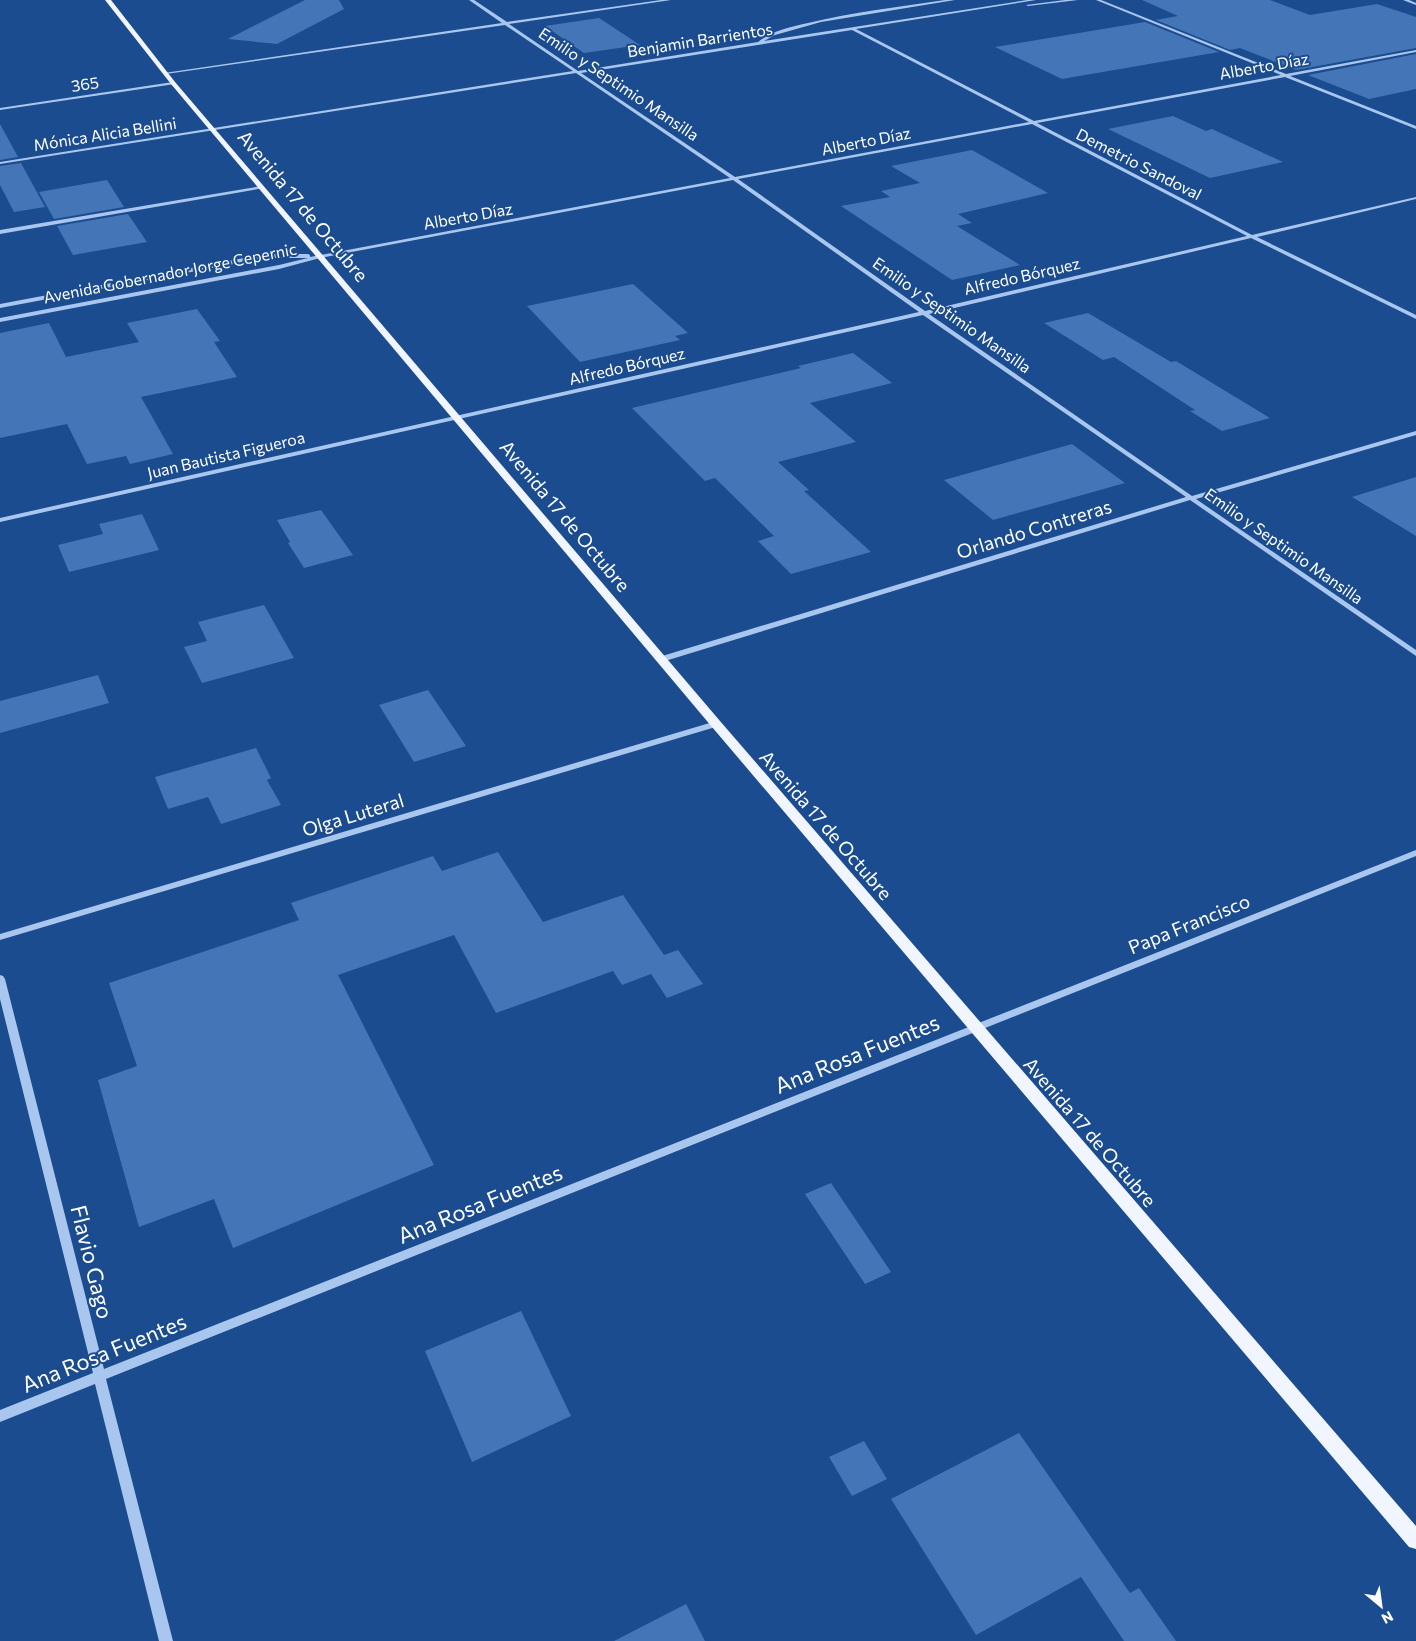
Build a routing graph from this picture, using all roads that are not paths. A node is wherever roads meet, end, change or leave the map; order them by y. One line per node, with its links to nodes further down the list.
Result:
1 (108, 0): 16 (main road, Avenida 17 de Octubre)
2 (470, 0): 11 (street, Emilio y Septimio Mansilla)
3 (670, 0): 11 (street)
4 (953, 0): 13 (street)
5 (1034, 0): 10 (street, Benjamin Barrientos)
6 (1076, 0): 10 (street, Benjamin Barrientos)
7 (1098, 0): 17 (street)
8 (1406, 0): 9 (street)
9 (1416, 4)
10 (953, 13): 12 (street, Benjamin Barrientos)
11 (506, 24): 15 (street, Emilio y Septimio Mansilla); 16 (street)
12 (853, 29): 13 (street, Benjamin Barrientos); 20 (street, Demetrio Sandoval)
13 (758, 44): 15 (street, Benjamin Barrientos)
14 (1416, 51): 17 (street, Alberto Díaz)
15 (578, 72): 22 (street, Benjamin Barrientos); 24 (street, Emilio y Septimio Mansilla)
16 (166, 73): 18 (main road, Avenida 17 de Octubre)
17 (1285, 75): 20 (street, Alberto Díaz); 21 (street)
18 (173, 83): 19 (street, 365); 22 (main road, Avenida 17 de Octubre)
19 (0, 109)
20 (1031, 122): 24 (street, Alberto Díaz); 28 (street, Demetrio Sandoval)
21 (1416, 128)
22 (214, 130): 23 (street, Mónica Alicia Bellini); 25 (main road, Avenida 17 de Octubre)
23 (0, 164)
24 (735, 179): 29 (street, Alberto Díaz); 31 (street, Emilio y Septimio Mansilla)
25 (262, 187): 27 (street); 29 (main road, Avenida 17 de Octubre)
26 (1416, 198): 28 (street, Alfredo Bórquez)
27 (0, 232)
28 (1253, 237): 31 (street, Alfredo Bórquez); 32 (street, Demetrio Sandoval)
29 (320, 256): 30 (street, Avenida Gobernador Jorge Cepernic); 33 (street, Avenida Gobernador Jorge Cepernic); 34 (main road, Avenida 17 de Octubre)
30 (0, 306)
31 (924, 313): 34 (street, Alfredo Bórquez); 36 (street, Emilio y Septimio Mansilla)
32 (1416, 318)
33 (0, 320)
34 (458, 418): 37 (street, Juan Bautista Figueroa); 39 (main road, Avenida 17 de Octubre)
35 (1416, 432): 36 (street, Orlando Contreras)
36 (1191, 498): 38 (street, Emilio y Septimio Mansilla); 39 (street, Orlando Contreras)
37 (0, 520)
38 (1416, 654)
39 (662, 659): 40 (main road, Avenida 17 de Octubre)
40 (716, 724): 42 (street, Olga Luteral); 44 (main road, Avenida 17 de Octubre)
41 (1416, 853): 44 (street, Papa Francisco)
42 (0, 938)
43 (0, 979): 45 (street, Flavio Gago)
44 (976, 1029): 45 (street, Ana Rosa Fuentes); 47 (main road, Avenida 17 de Octubre)
45 (100, 1376): 46 (street, Ana Rosa Fuentes); 48 (street, Flavio Gago)
46 (0, 1416)
47 (1416, 1540)
48 (166, 1641)

